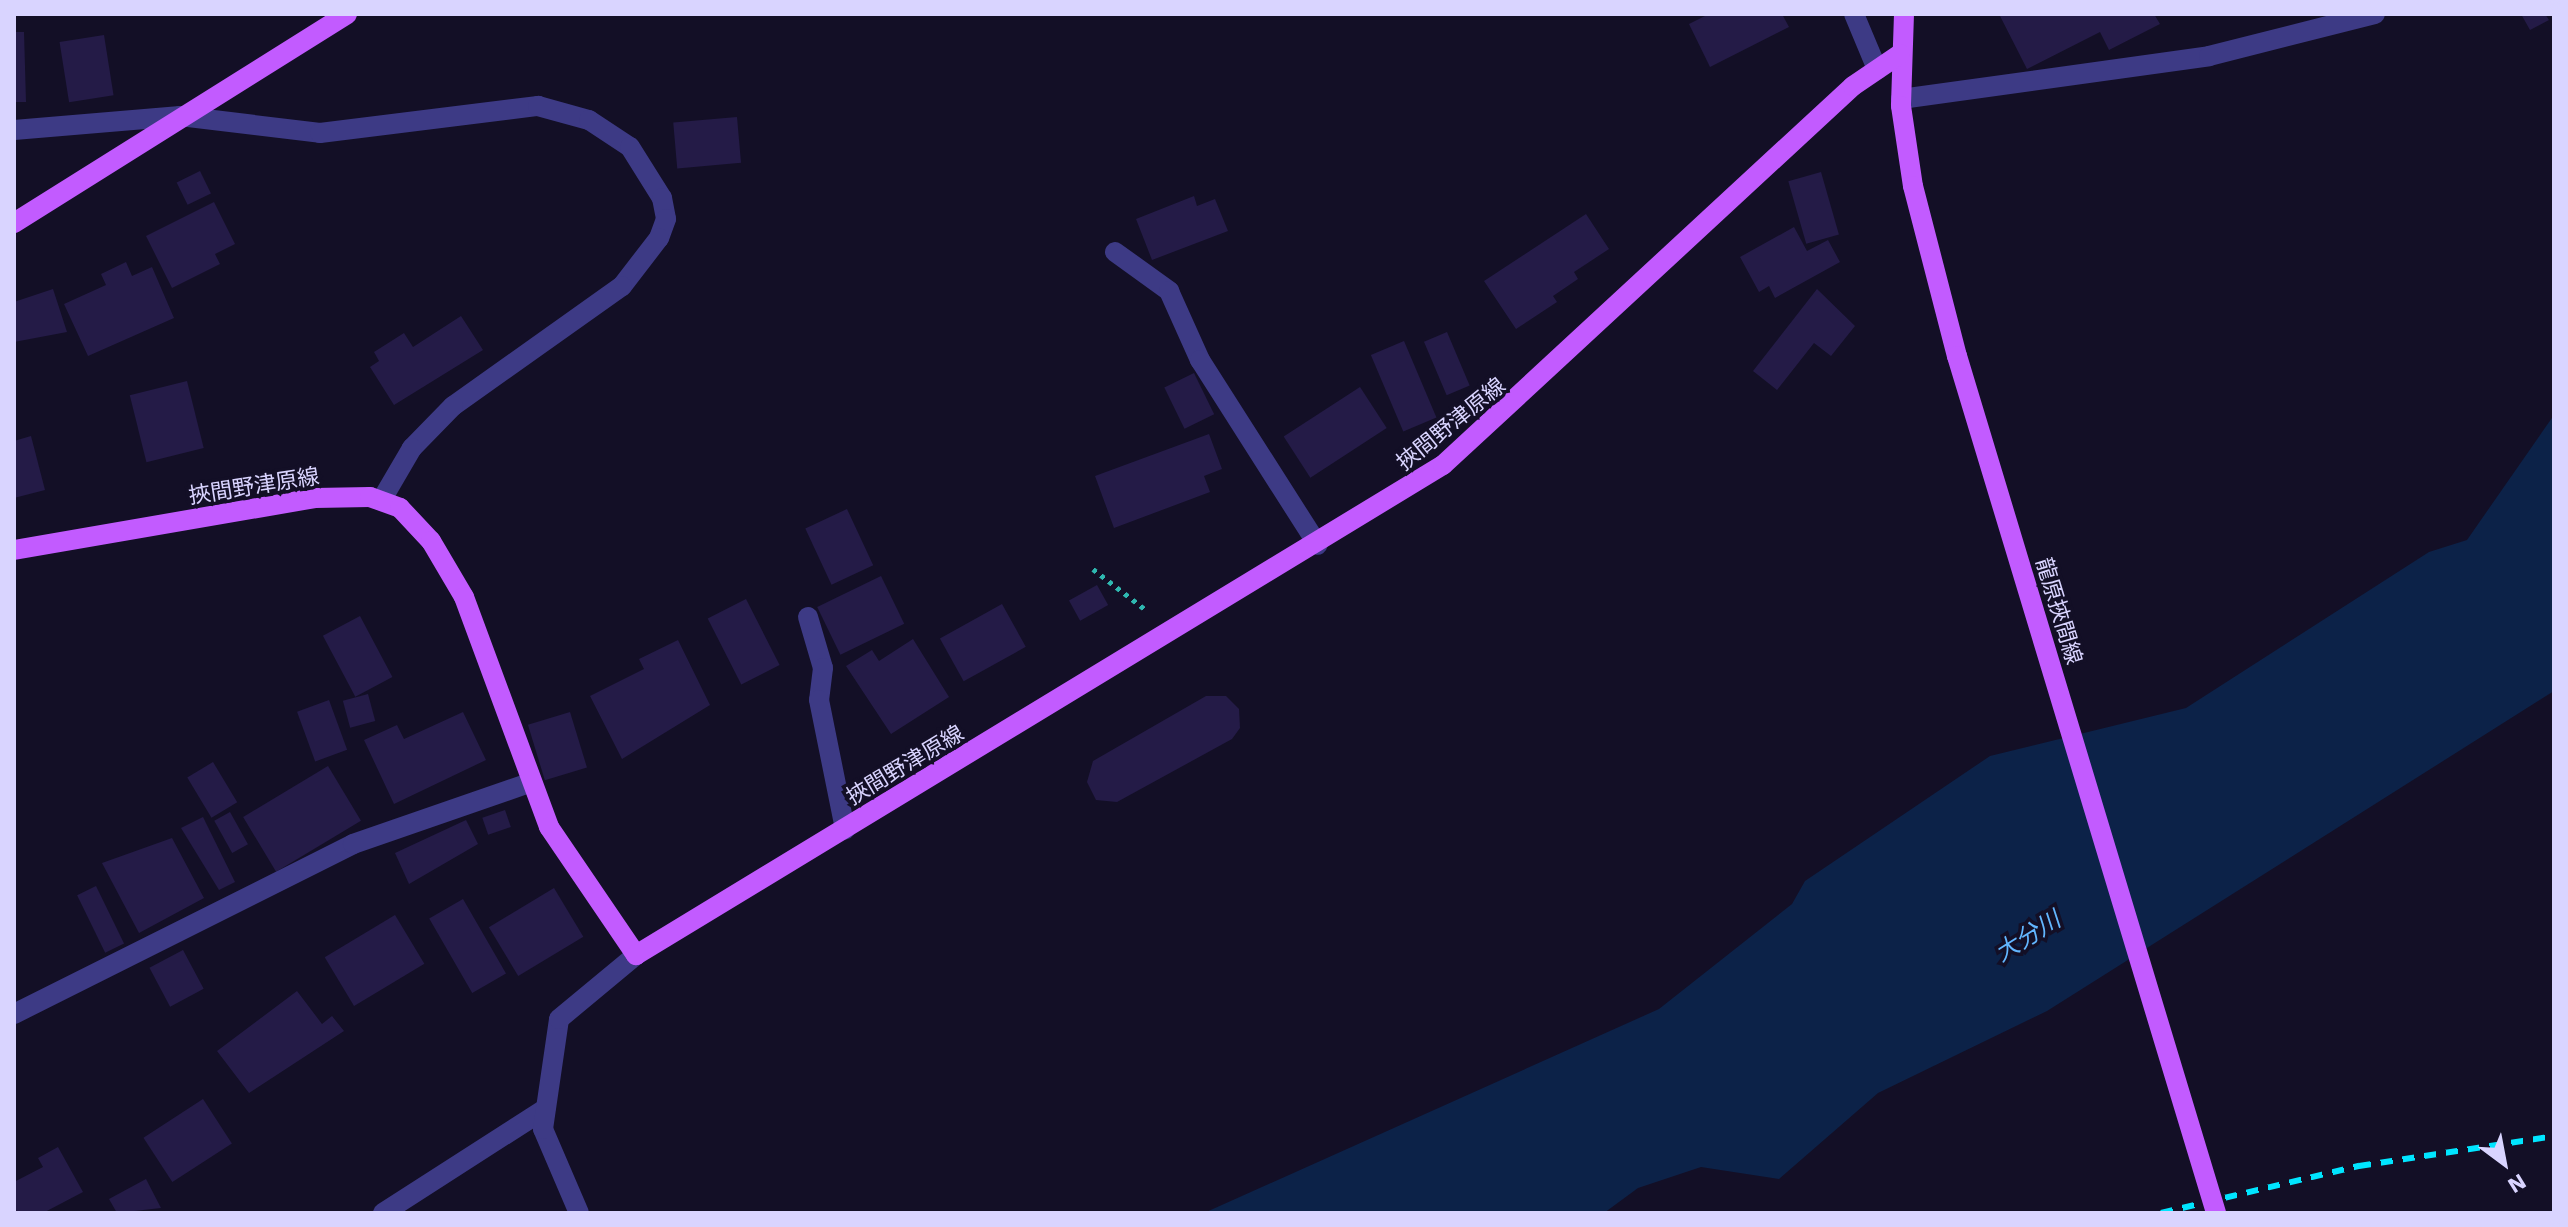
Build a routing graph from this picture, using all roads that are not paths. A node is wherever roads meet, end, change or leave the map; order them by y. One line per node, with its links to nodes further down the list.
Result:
1 (347, 14): 8 (main road)
2 (1854, 14): 6 (street)
3 (1904, 14): 5 (main road, 龍原挾間線)
4 (2375, 14): 7 (street)
5 (1900, 54): 6 (main road, 挾間野津原線); 7 (main road, 龍原挾間線)
6 (1877, 69): 13 (main road, 挾間野津原線)
7 (1901, 99): 23 (main road, 龍原挾間線, bridge)
8 (180, 116): 9 (street); 10 (main road); 12 (street)
9 (14, 130)
10 (14, 223)
11 (1115, 252): 13 (street)
12 (381, 501): 14 (main road, 挾間野津原線); 16 (main road, 挾間野津原線)
13 (1318, 545): 17 (main road, 挾間野津原線)
14 (14, 550)
15 (808, 617): 17 (street)
16 (529, 783): 18 (main road, 挾間野津原線); 19 (street)
17 (845, 829): 18 (main road, 挾間野津原線)
18 (636, 955): 20 (street)
19 (14, 1014)
20 (545, 1109): 21 (street); 22 (street)
21 (383, 1213)
22 (579, 1213)
23 (2216, 1213)

